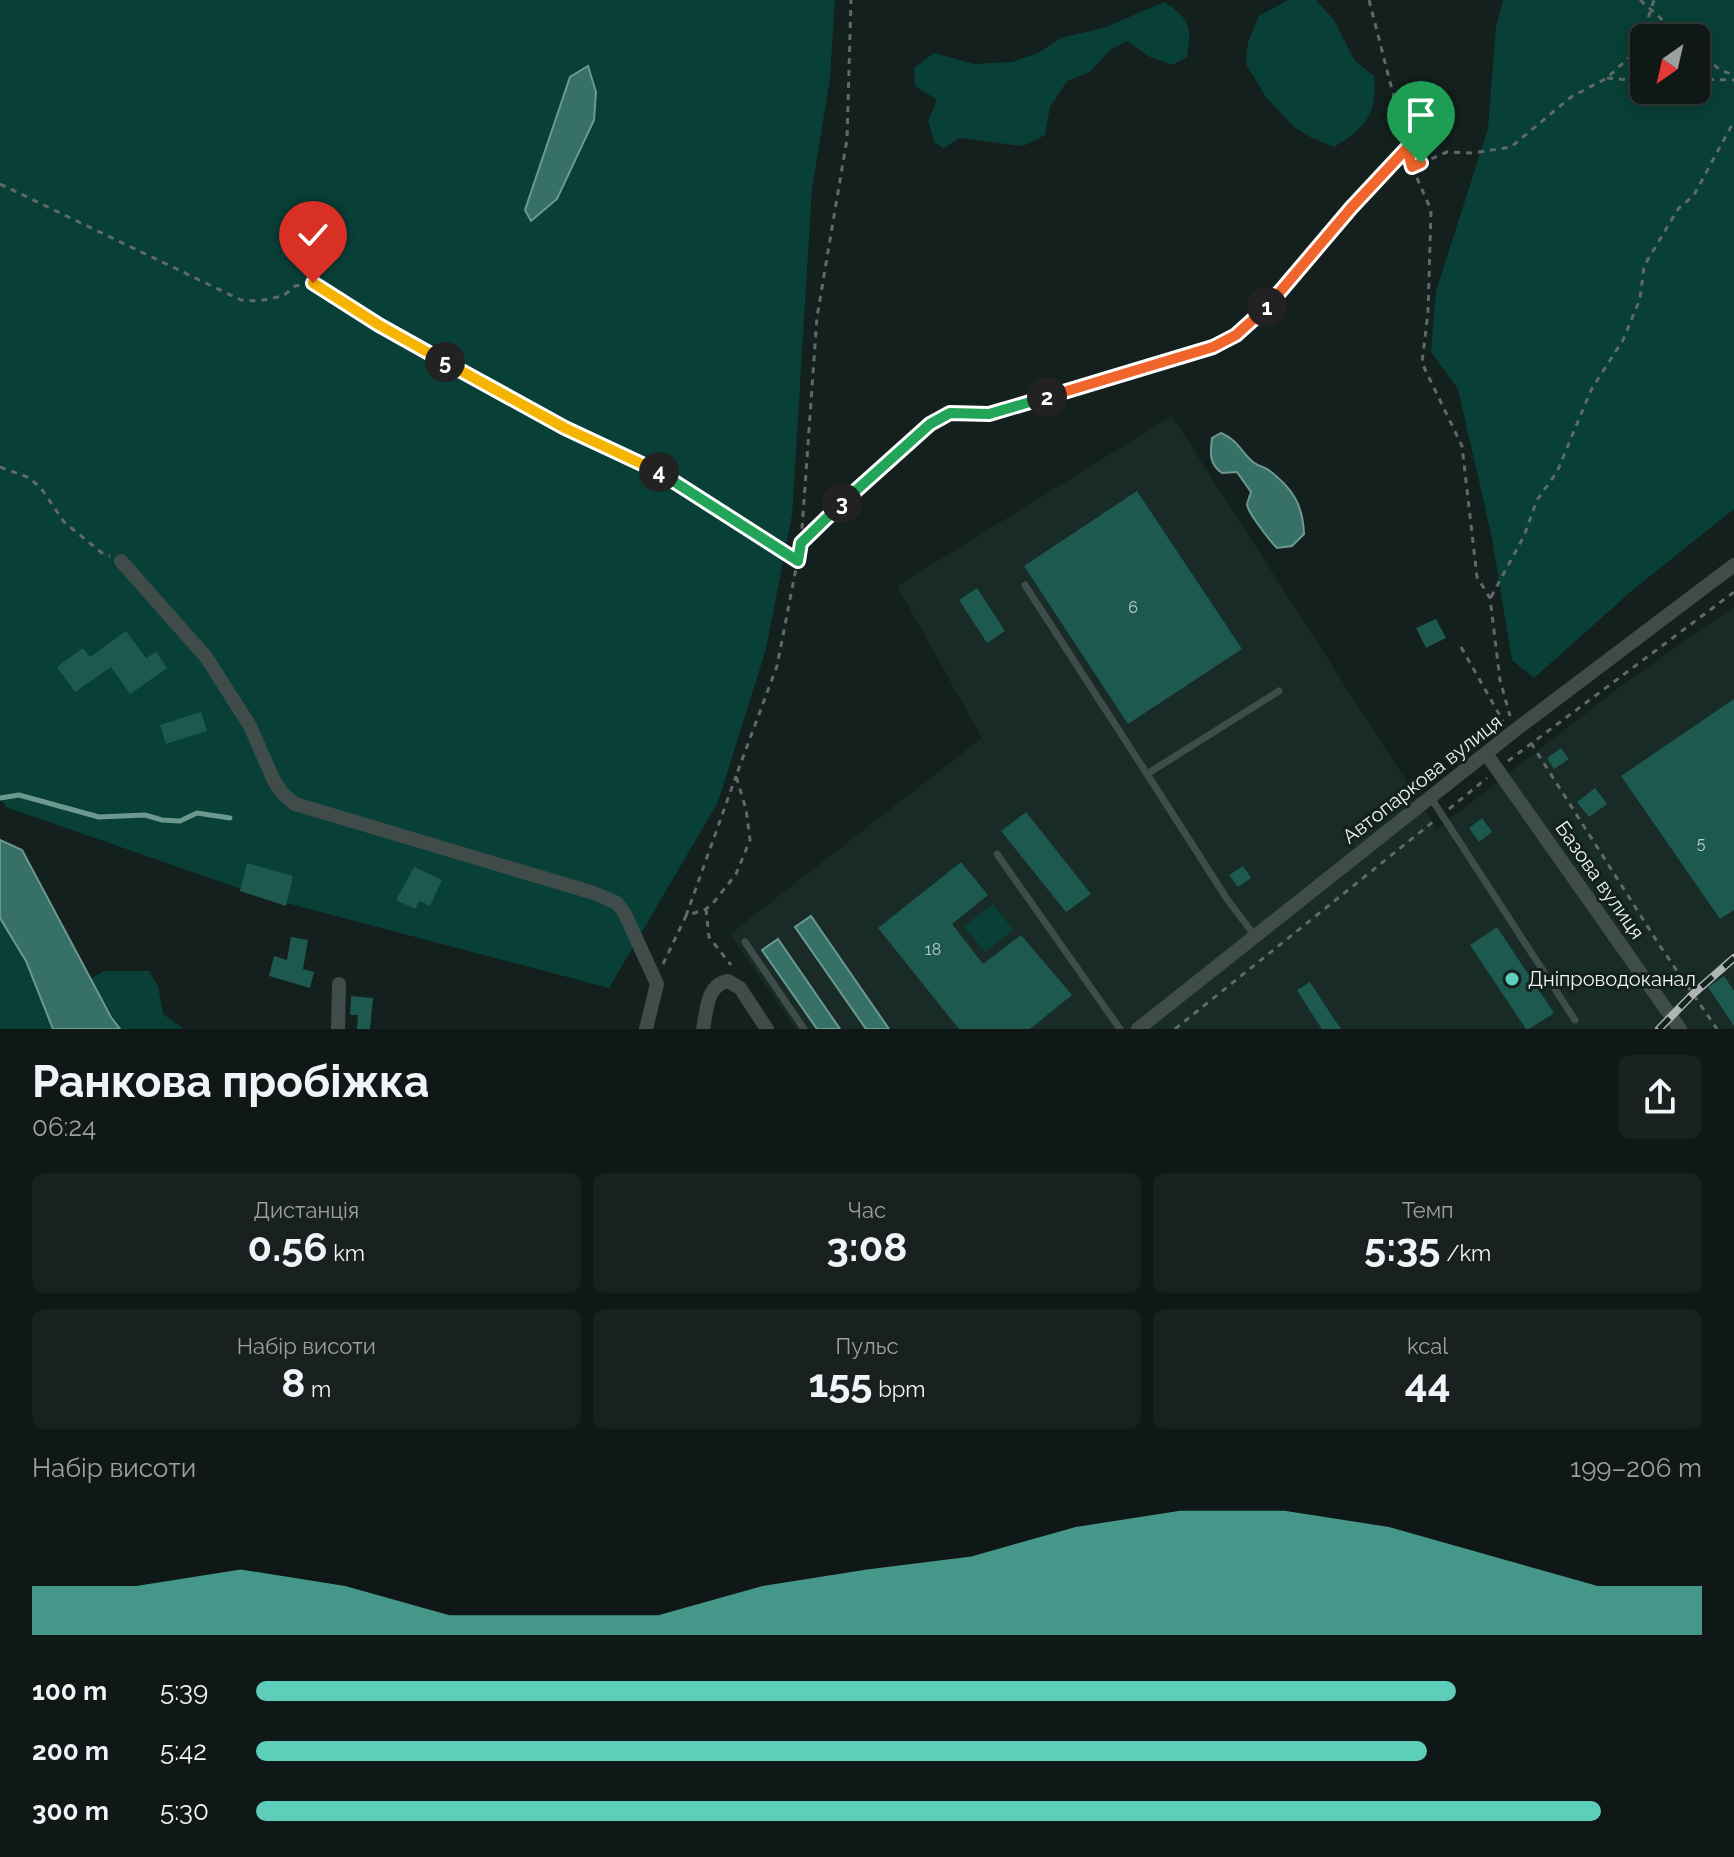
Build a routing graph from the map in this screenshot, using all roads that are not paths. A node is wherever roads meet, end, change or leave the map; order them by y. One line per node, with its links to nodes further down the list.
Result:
1 (121, 561): 14 (street)
2 (1734, 565): 5 (street, Автопаркова вулиця)
3 (1025, 585): 6 (lane)
4 (1279, 691): 6 (lane)
5 (1487, 755): 7 (street, Автопаркова вулиця); 20 (street, Базова вулиця)
6 (1147, 774): 9 (lane)
7 (1431, 798): 9 (street, Автопаркова вулиця); 12 (lane)
8 (997, 854): 18 (lane)
9 (1255, 936): 19 (street, Автопаркова вулиця)
10 (745, 942): 17 (lane)
11 (339, 984): 13 (street)
12 (1575, 1020)
13 (338, 1029)
14 (646, 1029)
15 (703, 1029): 16 (street)
16 (767, 1029)
17 (804, 1029)
18 (1120, 1029)
19 (1138, 1029)
20 (1680, 1029)

